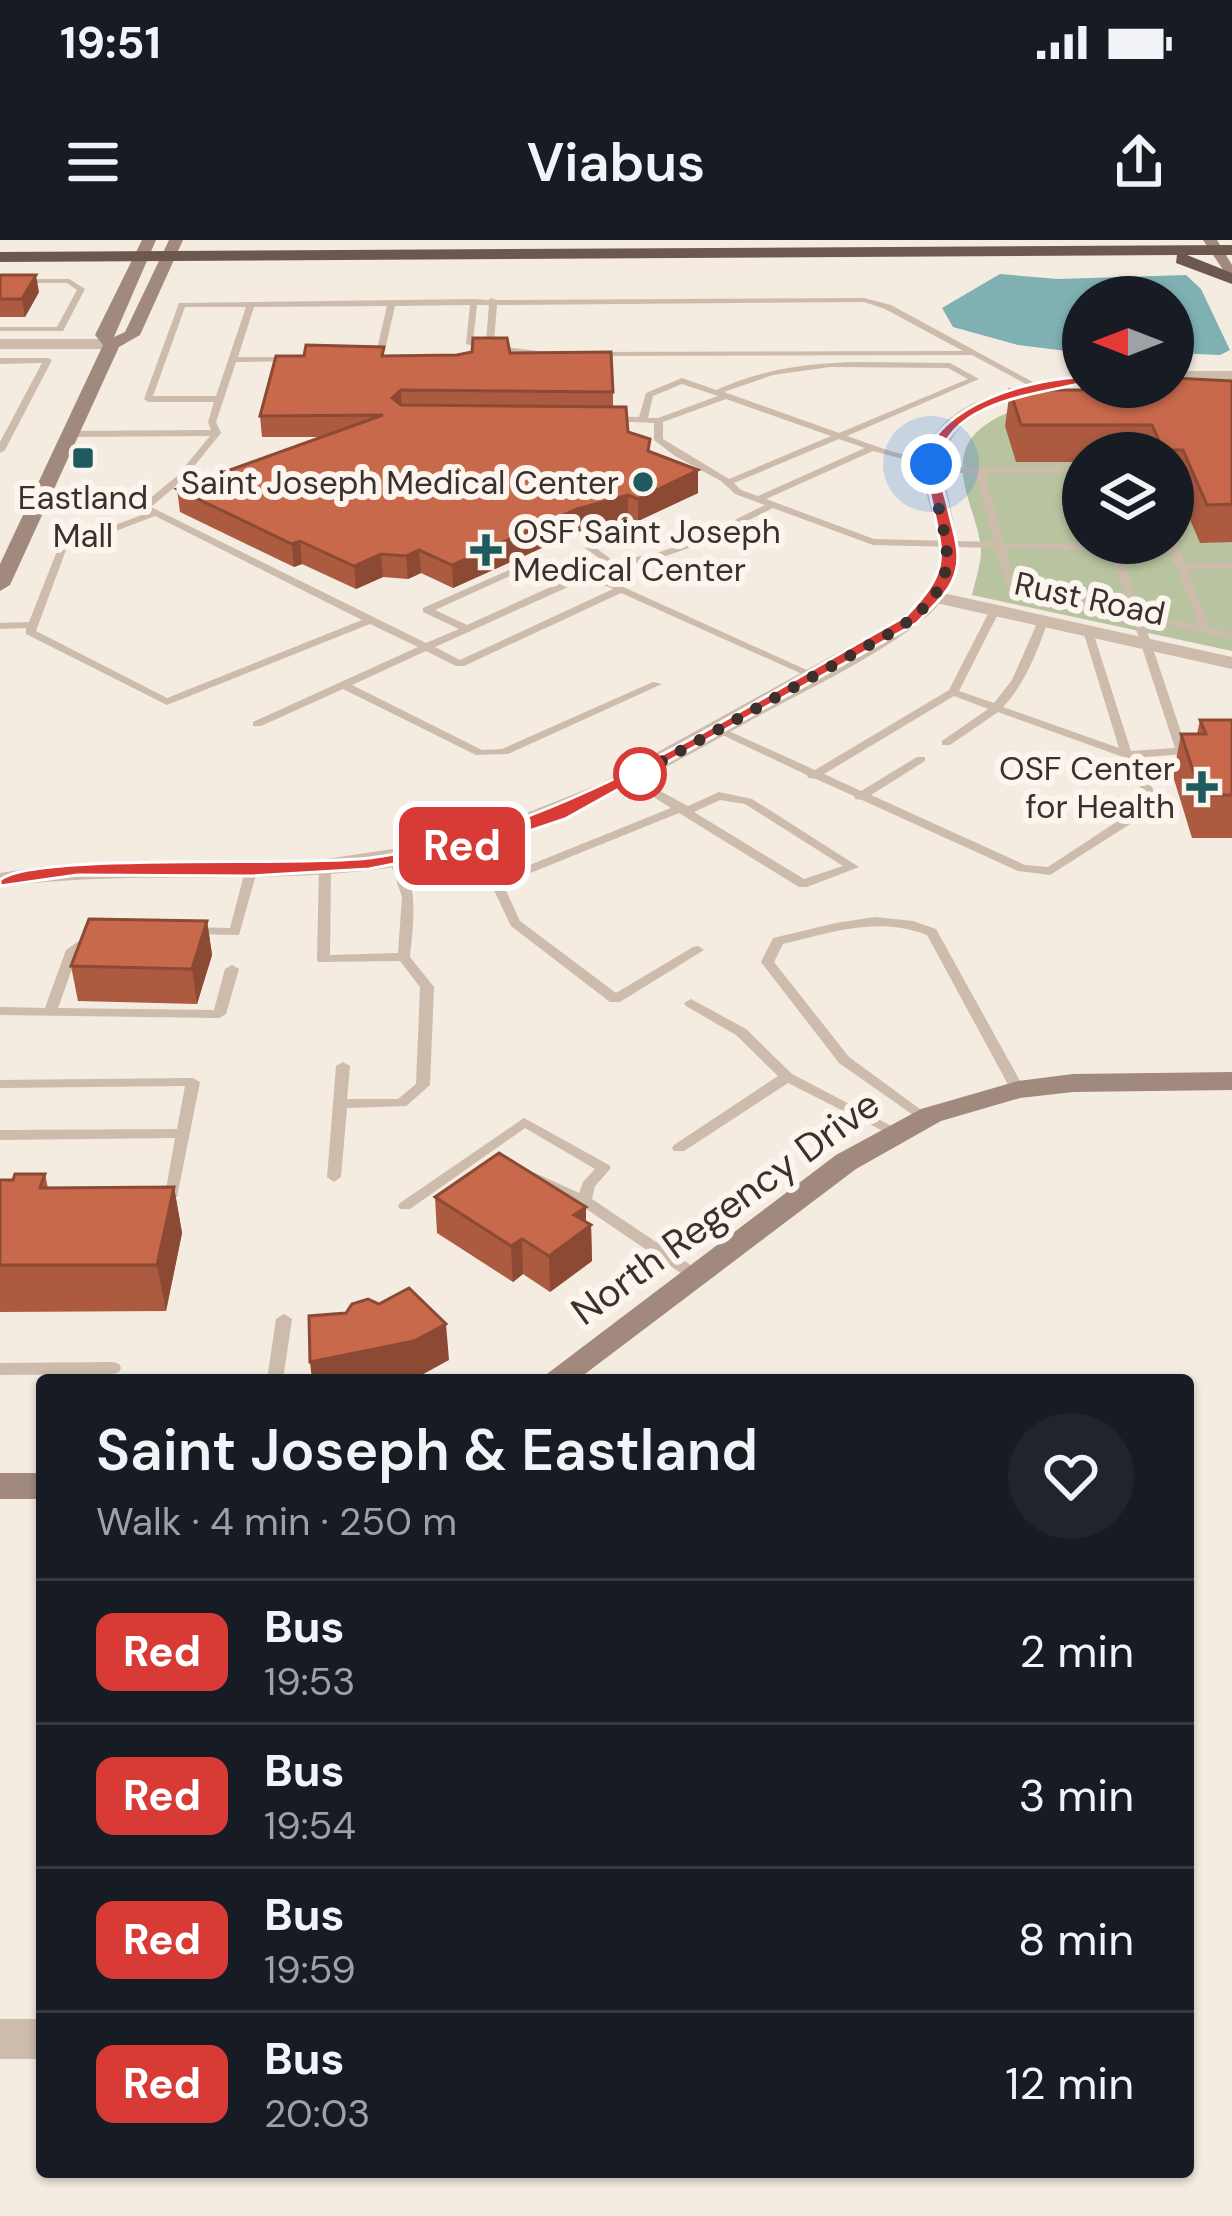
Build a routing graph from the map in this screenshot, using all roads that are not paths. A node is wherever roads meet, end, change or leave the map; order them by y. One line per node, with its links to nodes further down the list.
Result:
1 (324, 240): 3 (highway)
2 (0, 242): 4 (highway)
3 (250, 245): 6 (highway); 8 (highway); 12 (highway)
4 (88, 246): 5 (highway); 9 (highway); 13 (highway)
5 (146, 246): 6 (highway); 13 (main road)
6 (173, 246): 12 (main road)
7 (1218, 247): 8 (highway); 10 (main road)
8 (1146, 250): 10 (highway)
9 (0, 257)
10 (1232, 279)
11 (0, 281): 20 (lane)
12 (156, 281): 22 (main road)
13 (126, 286): 22 (main road)
14 (812, 299): 16 (lane); 19 (lane); 25 (lane)
15 (473, 301): 16 (lane); 18 (lane); 23 (lane)
16 (493, 301): 23 (lane)
17 (251, 304): 18 (lane); 30 (lane); 38 (lane)
18 (391, 304): 29 (lane)
19 (818, 316)
20 (0, 329)
21 (0, 344): 22 (street)
22 (112, 344): 42 (main road)
23 (481, 346): 26 (lane)
24 (852, 353): 25 (lane); 27 (lane); 32 (lane)
25 (974, 353): 36 (lane)
26 (556, 354)
27 (579, 354)
28 (300, 359): 30 (lane)
29 (358, 359)
30 (232, 360): 38 (lane)
31 (0, 361): 46 (lane)
32 (855, 367): 37 (lane); 44 (lane)
33 (1194, 376): 34 (street)
34 (1232, 376)
35 (1062, 383): 36 (street)
36 (1039, 387): 47 (street)
37 (720, 394): 40 (lane); 41 (lane); 44 (lane)
38 (219, 399): 43 (lane)
39 (589, 418): 40 (lane)
40 (643, 419): 41 (lane)
41 (659, 421): 50 (lane)
42 (69, 434): 43 (lane); 51 (main road)
43 (217, 434): 54 (lane)
44 (837, 435): 45 (lane); 50 (lane)
45 (872, 448): 47 (lane); 52 (lane)
46 (0, 450)
47 (931, 464): 49 (lane); 56 (street)
48 (1062, 470): 49 (lane)
49 (980, 471): 58 (lane)
50 (731, 481): 52 (lane)
51 (40, 497): 54 (lane); 63 (main road)
52 (759, 499): 53 (lane)
53 (773, 505): 55 (lane); 56 (lane)
54 (150, 511): 68 (lane); 70 (lane)
55 (692, 542): 55 (lane)
56 (949, 546): 58 (lane); 65 (street)
57 (1062, 547): 58 (lane)
58 (1000, 548): 67 (lane)
59 (1119, 564): 67 (lane)
60 (1181, 566): 61 (lane); 73 (lane)
61 (1232, 566)
62 (565, 584): 64 (lane); 72 (lane); 72 (lane)
63 (0, 585)
64 (621, 589): 77 (lane); 79 (lane)
65 (934, 597): 66 (street, Rust Road); 79 (street)
66 (995, 610): 69 (street, Rust Road); 82 (lane)
67 (1137, 615): 73 (lane); 76 (lane)
68 (370, 620): 70 (lane); 77 (lane)
69 (1043, 621): 74 (street, Rust Road); 83 (lane)
70 (31, 625): 71 (lane)
71 (0, 626)
72 (468, 628): 77 (lane)
73 (1207, 630): 75 (lane)
74 (1088, 631): 76 (street, Rust Road); 89 (lane)
75 (1232, 636)
76 (1147, 644): 78 (street, Rust Road); 87 (lane)
77 (426, 648): 81 (lane)
78 (1232, 662)
79 (815, 676): 85 (street)
80 (656, 684): 81 (lane)
81 (344, 685): 84 (lane)
82 (953, 692): 83 (lane); 91 (lane)
83 (999, 710): 86 (lane); 89 (lane)
84 (257, 724)
85 (718, 730): 91 (lane); 92 (street)
86 (946, 743)
87 (1180, 747): 88 (lane); 89 (lane)
88 (1232, 747)
89 (1127, 755): 93 (lane)
90 (921, 759): 93 (lane)
91 (812, 776): 93 (lane)
92 (632, 778): 94 (lane); 95 (street)
93 (859, 797)
94 (686, 809): 94 (lane); 100 (lane)
95 (477, 842): 96 (street); 100 (lane)
96 (395, 859): 97 (street); 104 (lane)
97 (325, 867): 98 (street); 104 (lane)
98 (251, 871): 99 (street); 102 (lane)
99 (0, 880)
100 (496, 883): 103 (lane)
101 (115, 930): 108 (lane)
102 (187, 931)
103 (698, 950)
104 (404, 957): 114 (lane)
105 (232, 968): 108 (lane)
106 (691, 1003): 110 (lane)
107 (0, 1011): 108 (lane)
108 (50, 1012)
109 (343, 1066): 114 (lane)
110 (787, 1077): 116 (lane); 119 (lane)
111 (1232, 1081): 113 (main road, North Regency Drive)
112 (0, 1084): 117 (lane)
113 (1018, 1090): 115 (main road, North Regency Drive); 115 (lane)
114 (340, 1104): 123 (lane)
115 (923, 1118): 116 (main road, North Regency Drive)
116 (894, 1131): 127 (main road, North Regency Drive)
117 (183, 1133): 118 (lane); 124 (lane)
118 (0, 1136)
119 (679, 1148)
120 (482, 1152): 121 (lane); 125 (lane); 126 (lane)
121 (502, 1162)
122 (523, 1172): 125 (lane)
123 (334, 1177)
124 (150, 1194)
125 (584, 1201): 127 (lane)
126 (405, 1206)
127 (696, 1276): 132 (main road, North Regency Drive)
128 (284, 1319): 131 (lane)
129 (113, 1368): 130 (lane)
130 (0, 1369)
131 (276, 1374)
132 (563, 1374)
133 (0, 2039): 134 (street)
134 (36, 2039)

